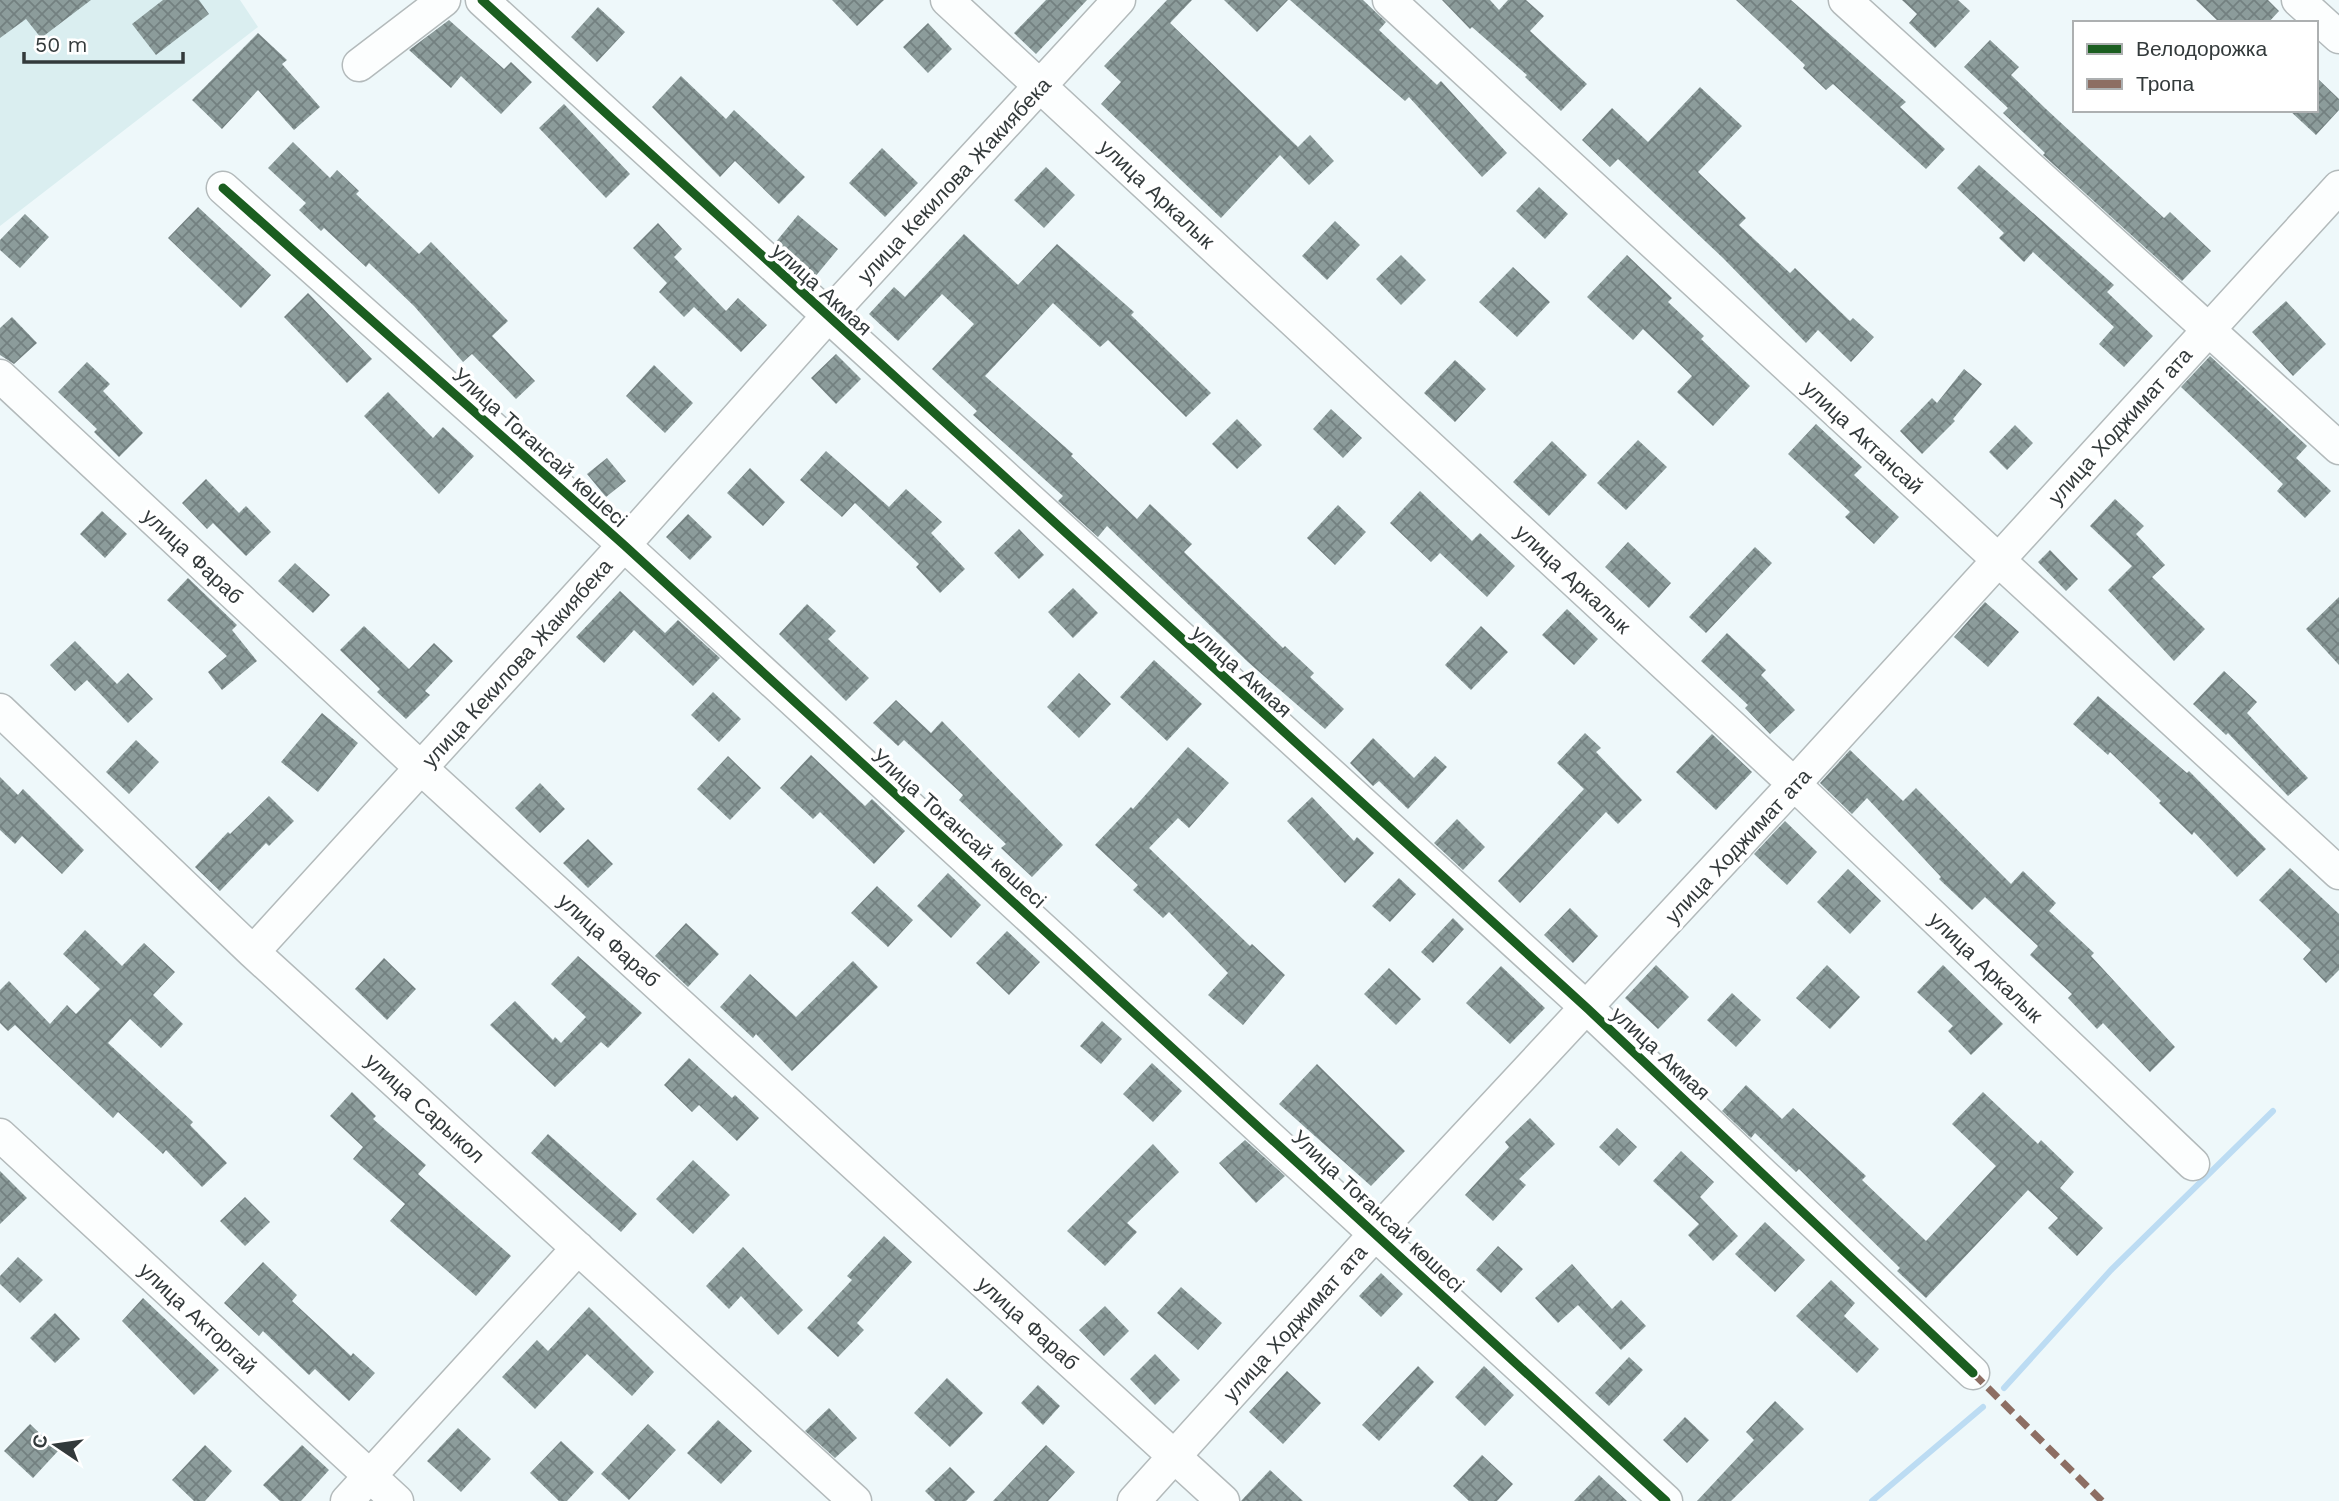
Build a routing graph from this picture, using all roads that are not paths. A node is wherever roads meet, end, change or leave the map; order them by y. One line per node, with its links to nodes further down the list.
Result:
1 (444, 0): 9 (street)
2 (482, 0): 13 (street, улица Акмая)
3 (947, 0): 10 (street, улица Аркалык)
4 (1119, 0): 10 (street, улица Кекилова Жакиябека)
5 (1390, 0): 18 (street, улица Актансай)
6 (1845, 0): 14 (street)
7 (2298, 0): 8 (street)
8 (2339, 37)
9 (359, 65)
10 (1041, 87): 13 (street, улица Кекилова Жакиябека); 21 (street, улица Аркалык)
11 (2339, 187): 14 (street, улица Ходжимат ата)
12 (223, 188): 17 (street, Улица Тоғансай көшесі)
13 (827, 317): 17 (street, улица Кекилова Жакиябека); 24 (street, улица Акмая)
14 (2208, 329): 16 (street); 18 (street, улица Ходжимат ата)
15 (0, 376): 20 (street, улица Фараб)
16 (2339, 449)
17 (624, 545): 20 (street, улица Кекилова Жакиябека); 27 (street, Улица Тоғансай көшесі)
18 (1997, 561): 21 (street, улица Ходжимат ата); 22 (street, улица Актансай)
19 (0, 710): 23 (street, улица Сарыкол)
20 (422, 769): 23 (street, улица Кекилова Жакиябека); 30 (street, улица Фараб)
21 (1794, 784): 24 (street, улица Ходжимат ата); 26 (street, улица Аркалык)
22 (2339, 873)
23 (253, 952): 28 (street, улица Сарыкол)
24 (1588, 1009): 27 (street, улица Ходжимат ата); 29 (street, улица Акмая)
25 (0, 1135): 31 (street, улица Акторгай)
26 (2193, 1164)
27 (1377, 1233): 30 (street, улица Ходжимат ата); 37 (street, Улица Тоғансай көшесі)
28 (578, 1248): 31 (street); 34 (street, улица Сарыкол)
29 (1973, 1373)
30 (1174, 1457): 35 (street, улица Ходжимат ата); 36 (street, улица Фараб)
31 (369, 1475): 32 (street); 33 (street, улица Акторгай)
32 (347, 1501)
33 (397, 1501)
34 (855, 1501)
35 (1134, 1501)
36 (1223, 1501)
37 (1666, 1501)

